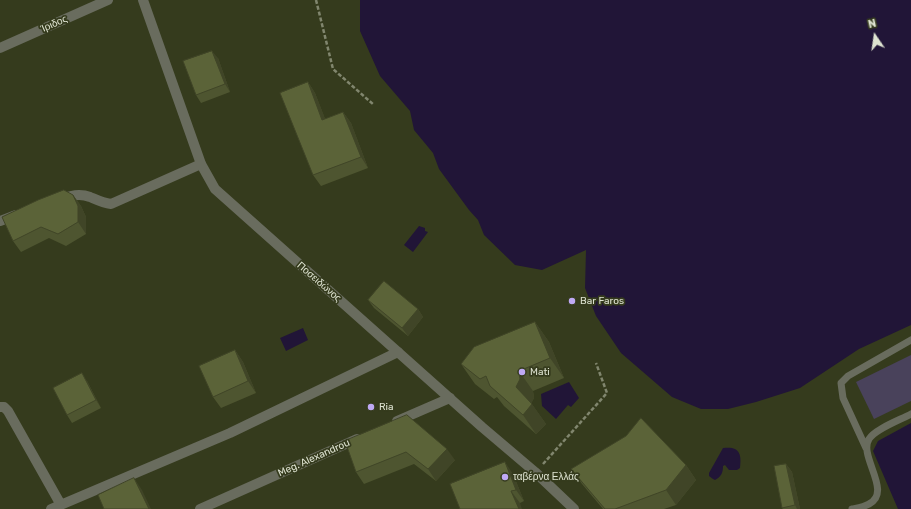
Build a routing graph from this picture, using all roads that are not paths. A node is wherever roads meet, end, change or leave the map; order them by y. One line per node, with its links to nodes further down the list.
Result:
1 (108, 0): 3 (street, Ίριδος)
2 (143, 0): 4 (street, Ποσειδώνος)
3 (0, 48)
4 (201, 164): 5 (street); 9 (street, Ποσειδώνος)
5 (50, 203)
6 (29, 211): 7 (street)
7 (0, 221)
8 (911, 340): 15 (lane)
9 (398, 352): 10 (street, Ποσειδώνος); 16 (street)
10 (450, 398): 13 (street); 19 (street, Ποσειδώνος)
11 (0, 407): 16 (street)
12 (911, 414): 15 (lane)
13 (384, 427)
14 (363, 437): 18 (street, Meg. Alexandrou)
15 (866, 448): 20 (lane)
16 (60, 505): 17 (street)
17 (50, 509)
18 (200, 509)
19 (574, 509)
20 (852, 509)

